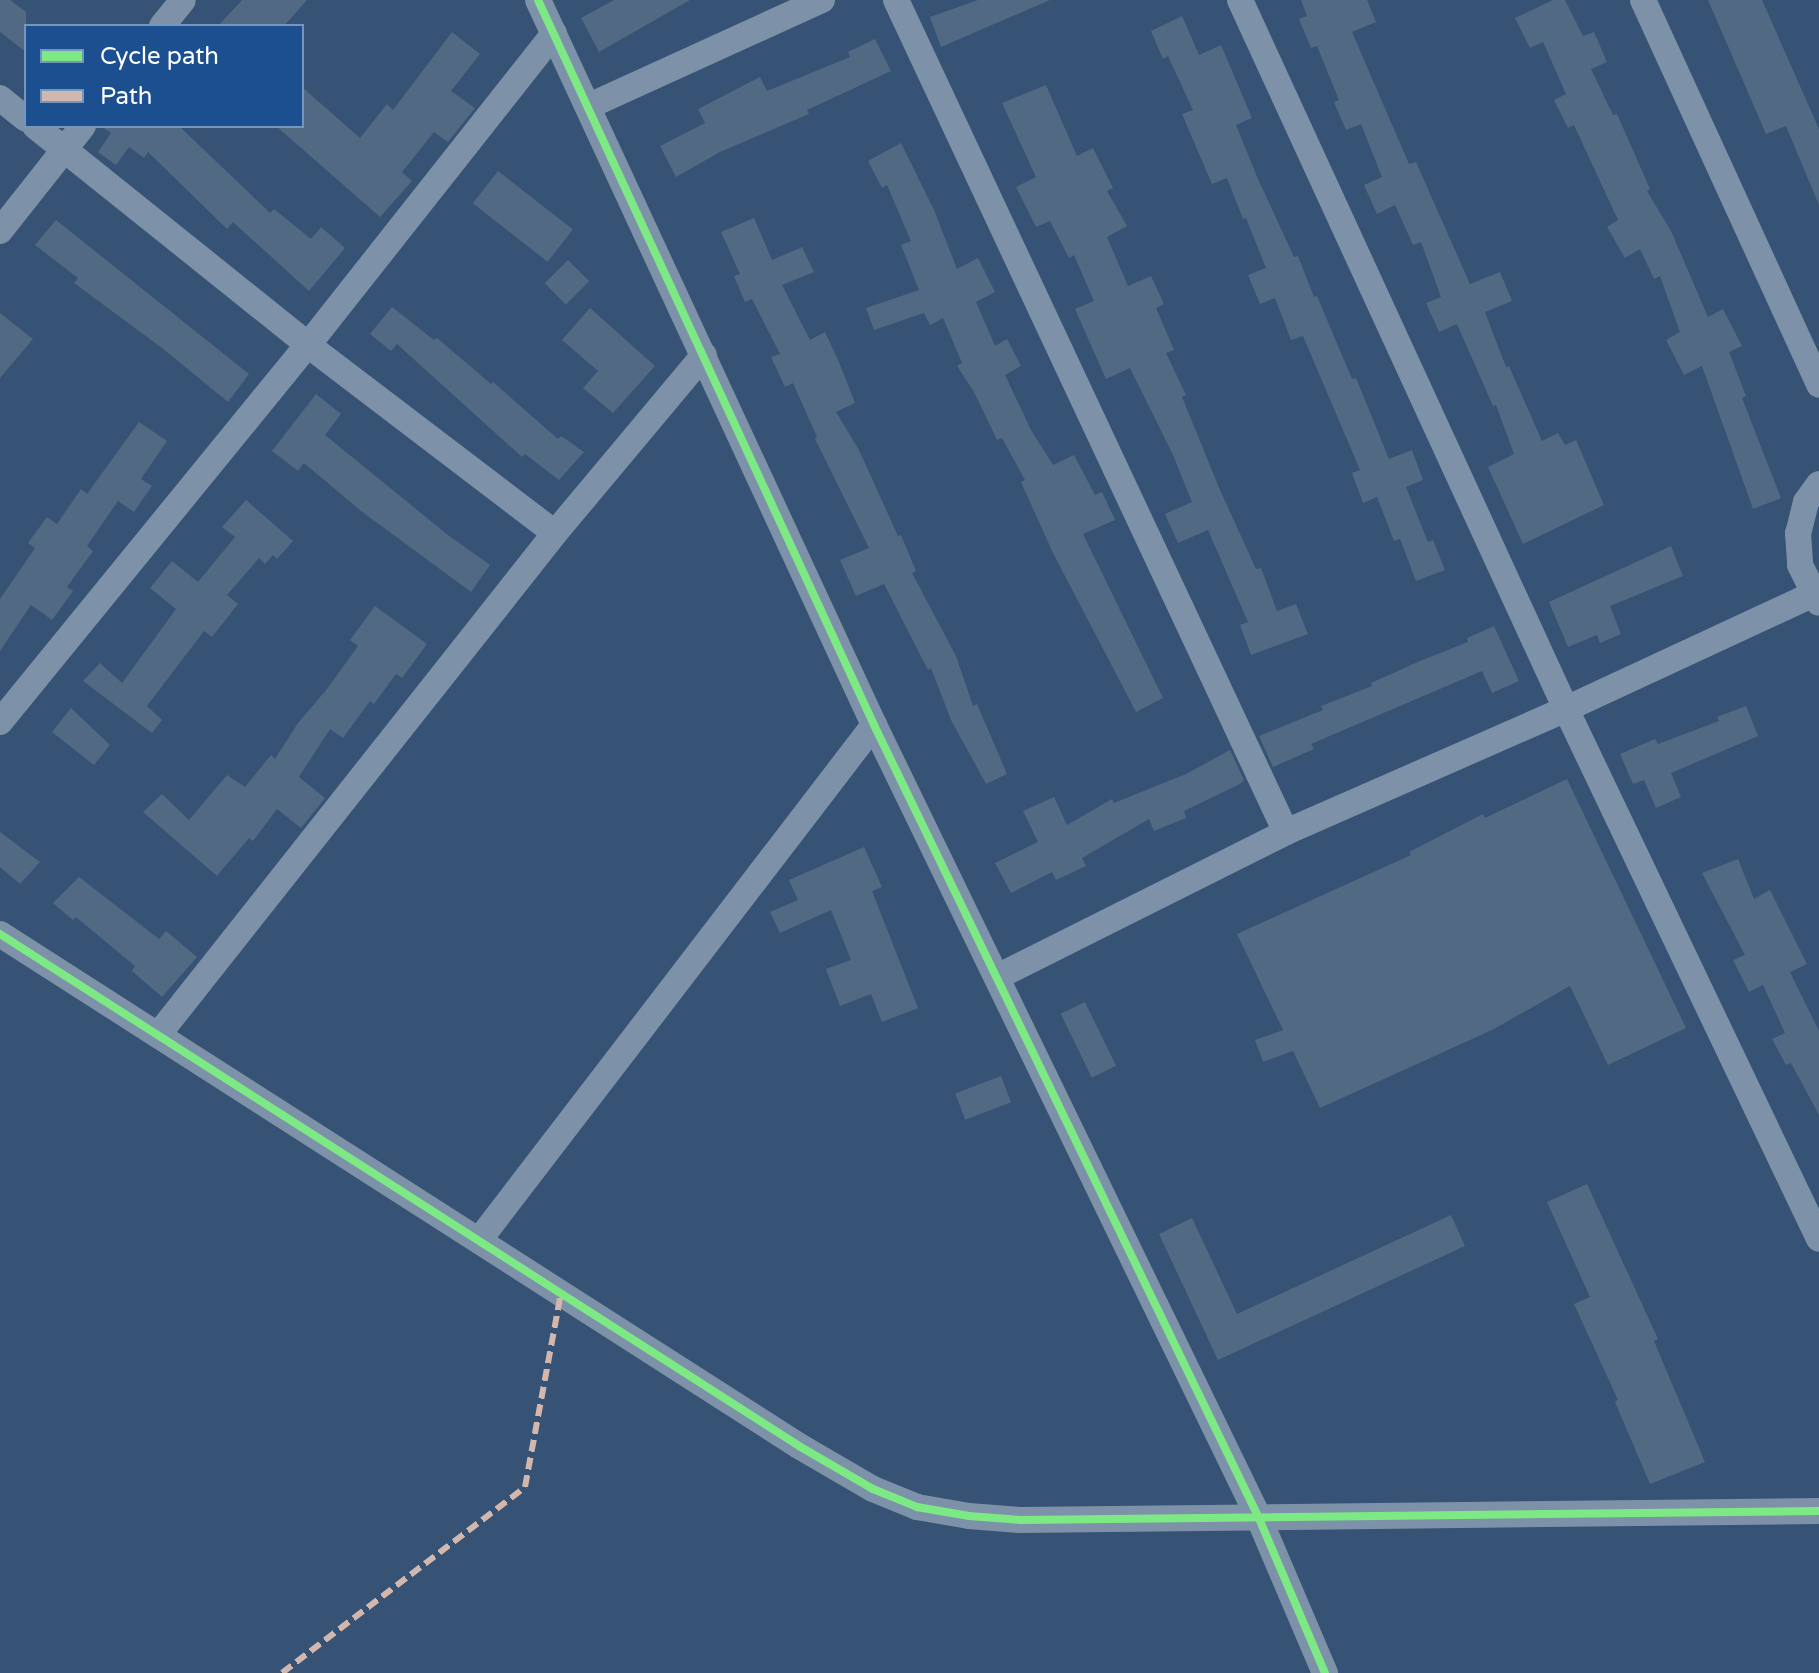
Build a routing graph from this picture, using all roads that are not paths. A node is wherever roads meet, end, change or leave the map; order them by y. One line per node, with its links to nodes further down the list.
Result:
1 (183, 0): 7 (street)
2 (538, 0): 8 (street)
3 (822, 0): 10 (street)
4 (896, 0): 25 (street)
5 (1240, 0): 22 (street)
6 (1643, 0): 18 (street)
7 (164, 24)
8 (554, 34): 10 (street); 16 (street)
9 (0, 98): 11 (street)
10 (589, 106): 17 (street)
11 (24, 117)
12 (37, 128): 14 (street)
13 (81, 128): 14 (street)
14 (64, 150): 15 (street); 16 (street)
15 (0, 231)
16 (308, 345): 20 (street); 23 (street)
17 (704, 355): 20 (street); 24 (street)
18 (1819, 385)
19 (1819, 484): 21 (street)
20 (555, 533): 28 (street)
21 (1816, 599): 22 (street)
22 (1566, 709): 25 (street); 30 (street)
23 (0, 722)
24 (874, 725): 27 (street); 29 (street)
25 (1286, 832): 27 (street)
26 (0, 934): 28 (street)
27 (997, 977): 32 (street)
28 (158, 1035): 29 (street)
29 (480, 1239): 32 (street)
30 (1819, 1239)
31 (1819, 1511): 32 (street)
32 (1258, 1516): 33 (street)
33 (1325, 1673)

